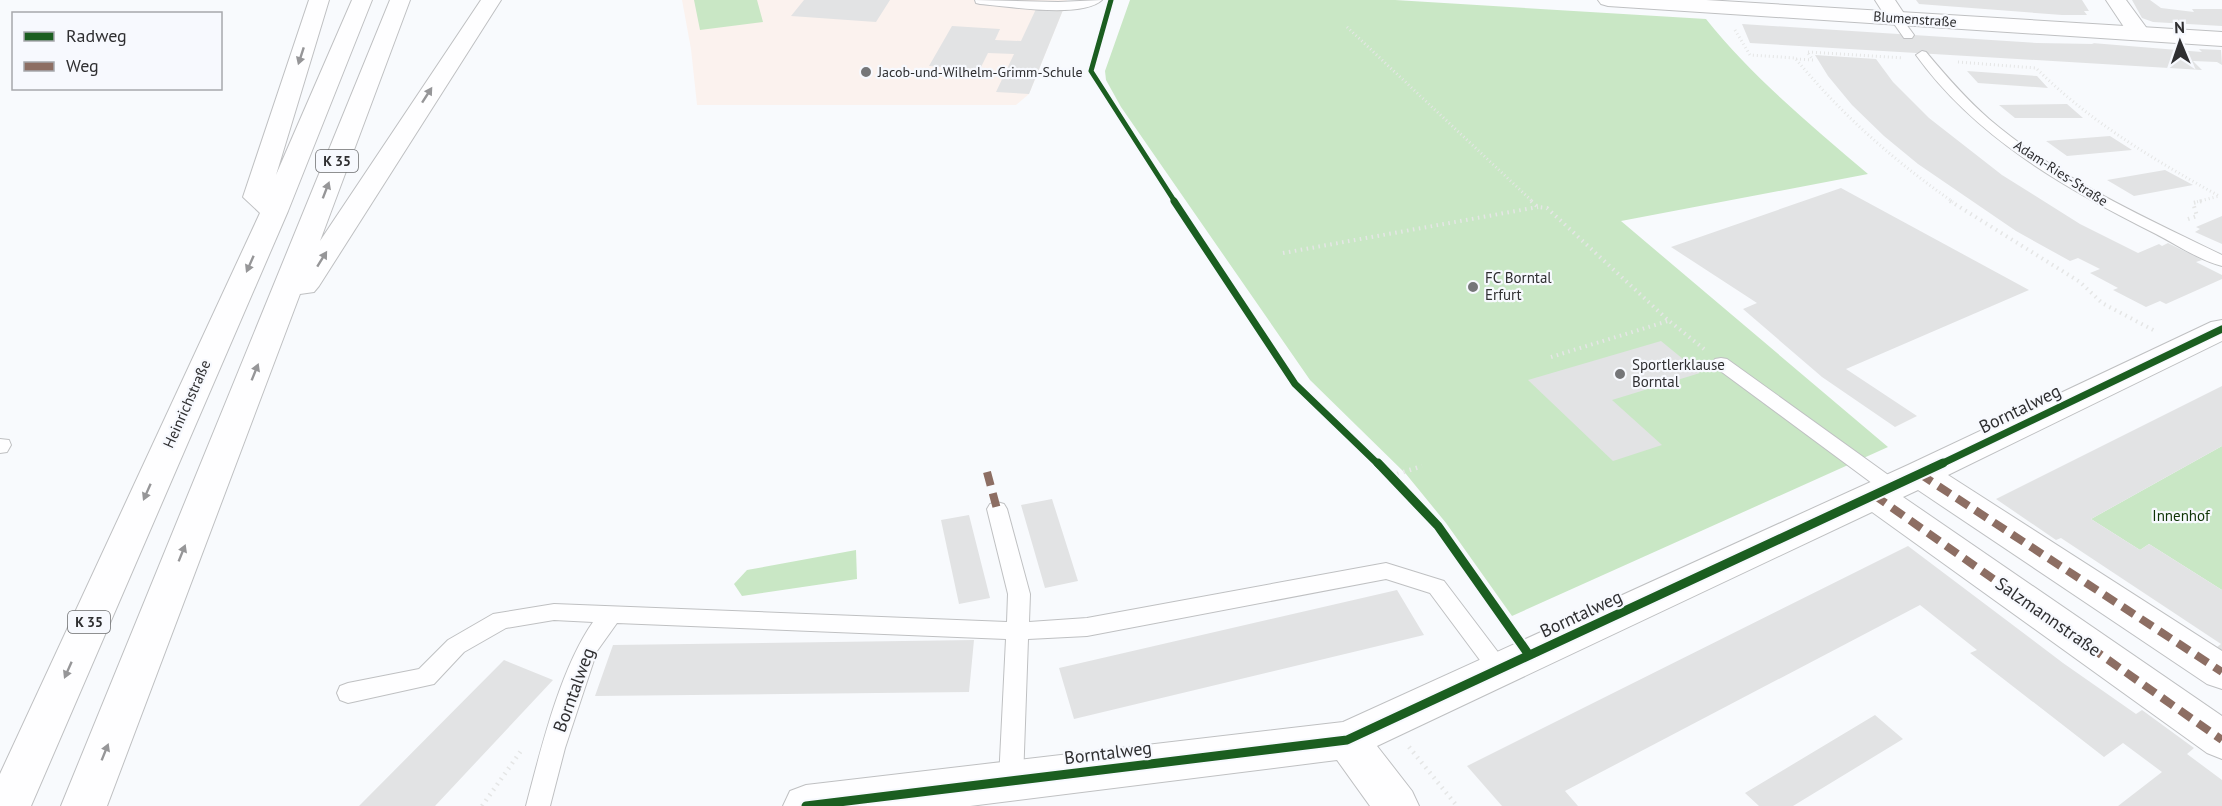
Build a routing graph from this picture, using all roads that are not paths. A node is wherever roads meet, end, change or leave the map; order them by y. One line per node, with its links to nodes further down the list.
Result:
1 (319, 0): 14 (main road, one-way to 14)
2 (362, 0): 14 (main road, Heinrichstraße / K 35)
3 (400, 0): 16 (main road, K 35, one-way to 3)
4 (490, 0): 16 (main road, one-way to 4)
5 (1095, 0): 8 (lane)
6 (1608, 0): 9 (main road, Blumenstraße)
7 (2116, 0): 11 (main road)
8 (980, 1)
9 (1728, 4): 10 (main road, Blumenstraße)
10 (1896, 18): 11 (main road, Blumenstraße)
11 (2140, 34): 12 (main road, Blumenstraße)
12 (2222, 39)
13 (1922, 55): 15 (lane, Adam-Ries-Straße)
14 (274, 211): 29 (main road, Heinrichstraße / K 35, one-way to 29)
15 (2222, 261)
16 (274, 323): 30 (main road, K 35, one-way to 16)
17 (2222, 329): 19 (main road, Borntalweg)
18 (1721, 363): 19 (lane)
19 (1895, 485): 23 (main road, Borntalweg); 24 (main road); 27 (main road, Salzmannstraße)
20 (997, 509): 22 (lane)
21 (611, 614): 22 (lane); 25 (lane); 31 (lane, Borntalweg)
22 (1016, 631): 23 (lane); 28 (lane)
23 (1499, 668): 26 (main road, Borntalweg)
24 (2222, 672)
25 (348, 693)
26 (1347, 740): 28 (main road, Borntalweg); 33 (main road)
27 (2222, 740)
28 (1011, 780): 32 (main road, Borntalweg)
29 (8, 806)
30 (84, 806)
31 (538, 806)
32 (806, 806)
33 (1396, 806)

